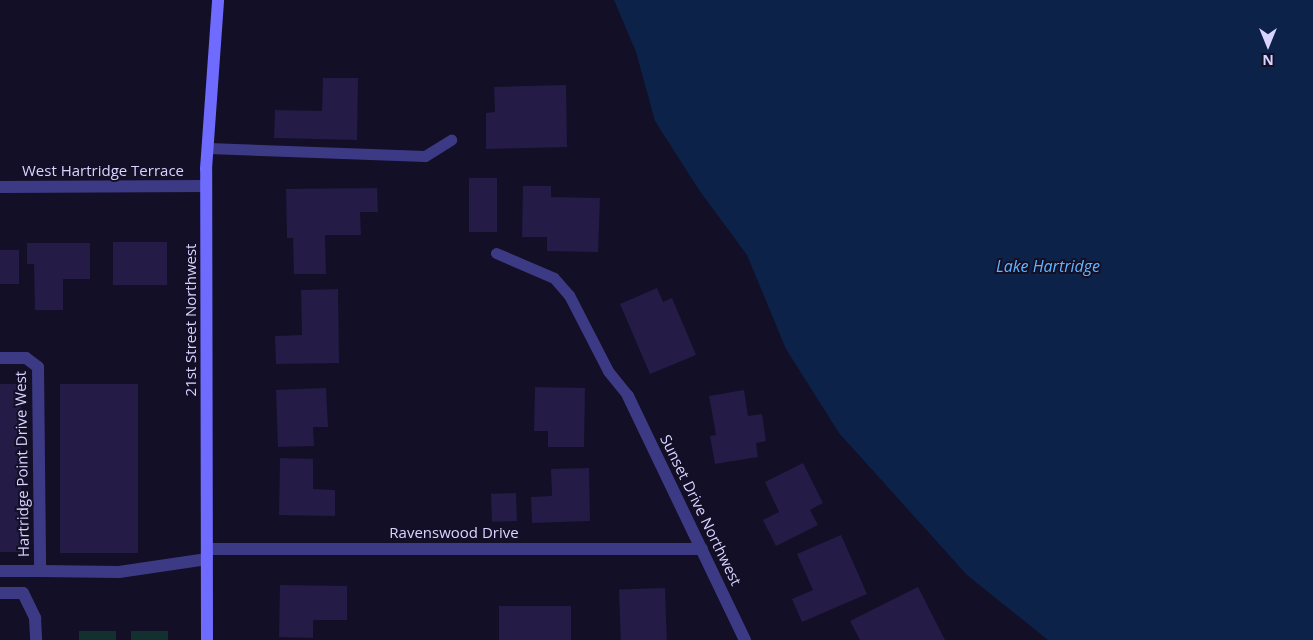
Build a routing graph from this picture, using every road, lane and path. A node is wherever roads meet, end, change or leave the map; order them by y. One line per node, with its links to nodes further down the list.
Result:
1 (218, 0): 3 (street, 21st Street Northwest)
2 (451, 140): 3 (lane)
3 (208, 148): 4 (street, 21st Street Northwest)
4 (206, 186): 5 (street, West Hartridge Terrace); 10 (street, 21st Street Northwest)
5 (0, 187)
6 (496, 253): 8 (lane)
7 (0, 358): 12 (street, Hartridge Point Drive West)
8 (628, 396): 9 (street, Sunset Drive Northwest)
9 (702, 549): 10 (street, Ravenswood Drive); 16 (street, Sunset Drive Northwest)
10 (207, 554): 12 (street, Hartridge Point Drive West); 15 (street, 21st Street Northwest)
11 (0, 571): 12 (street, Hartridge Point Drive West)
12 (40, 571)
13 (0, 593): 14 (street)
14 (36, 640)
15 (208, 640)
16 (745, 640)

